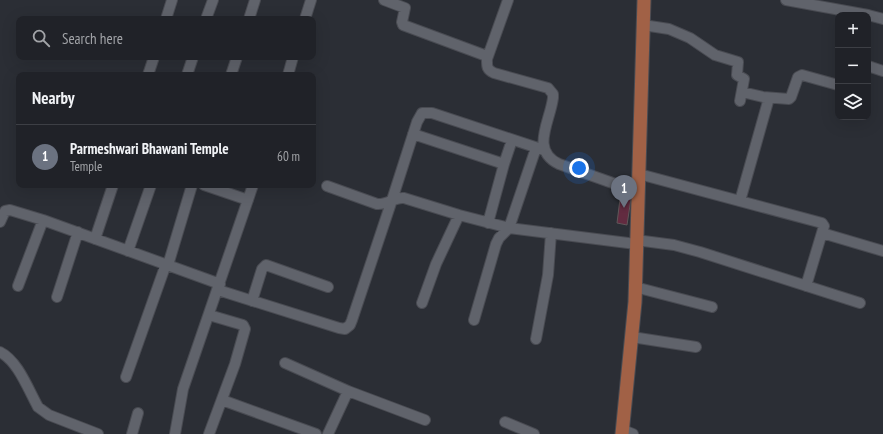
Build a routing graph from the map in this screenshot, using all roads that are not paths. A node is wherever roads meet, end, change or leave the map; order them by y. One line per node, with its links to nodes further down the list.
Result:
1 (172, 0): 10 (street)
2 (213, 0): 11 (street)
3 (255, 0): 12 (street)
4 (311, 0): 13 (street)
5 (384, 0): 17 (street)
6 (508, 0): 17 (street)
7 (644, 0): 16 (main road)
8 (786, 0): 9 (street)
9 (848, 12)
10 (167, 16)
11 (207, 16)
12 (250, 16)
13 (306, 16)
14 (871, 17): 15 (street)
15 (883, 19)
16 (643, 25): 29 (street); 34 (main road)
17 (487, 59): 32 (street)
18 (153, 60): 24 (street)
19 (192, 60): 25 (street)
20 (235, 60): 26 (street)
21 (292, 60): 27 (street)
22 (871, 67): 23 (street)
23 (883, 71)
24 (149, 72)
25 (188, 72)
26 (232, 72)
27 (289, 72)
28 (835, 84): 29 (street)
29 (769, 98): 44 (street)
30 (413, 134): 31 (street); 33 (street); 43 (street)
31 (512, 140): 32 (street); 33 (street)
32 (540, 149): 41 (street); 50 (street)
33 (504, 164): 49 (street)
34 (638, 174): 41 (main road); 44 (street)
35 (327, 186): 43 (street)
36 (112, 188): 54 (street)
37 (150, 188): 57 (street)
38 (191, 188): 58 (street)
39 (213, 188): 42 (street)
40 (252, 188): 42 (street)
41 (638, 192): 55 (main road)
42 (248, 200): 61 (street)
43 (392, 200): 46 (street); 65 (street)
44 (740, 200): 53 (street)
45 (3, 209): 47 (street); 48 (street)
46 (459, 215): 49 (street); 66 (street)
47 (43, 220): 51 (street); 59 (street)
48 (0, 222)
49 (488, 223): 50 (street)
50 (509, 228): 52 (street); 70 (street)
51 (78, 232): 54 (street); 64 (street)
52 (551, 233): 55 (street); 72 (street)
53 (822, 233): 56 (street); 60 (street)
54 (95, 239): 57 (street)
55 (636, 242): 60 (street); 63 (main road)
56 (883, 251)
57 (128, 252): 58 (street)
58 (167, 265): 61 (street); 76 (street)
59 (18, 286)
60 (806, 286): 67 (street)
61 (219, 287): 65 (street); 69 (street)
62 (328, 287): 65 (street)
63 (635, 287): 68 (street); 71 (main road)
64 (57, 297)
65 (252, 301)
66 (422, 303)
67 (860, 303)
68 (712, 307)
69 (209, 315): 78 (street); 85 (street)
70 (474, 320)
71 (632, 337): 73 (street); 82 (main road)
72 (536, 339)
73 (696, 347)
74 (0, 352): 83 (street)
75 (285, 363): 77 (street)
76 (126, 377)
77 (348, 391): 80 (street); 88 (street)
78 (222, 400): 86 (street); 87 (street)
79 (138, 413): 84 (street)
80 (425, 420)
81 (505, 422): 89 (street)
82 (626, 433)
83 (98, 434)
84 (132, 434)
85 (175, 434)
86 (209, 434)
87 (316, 434)
88 (328, 434)
89 (534, 434)

